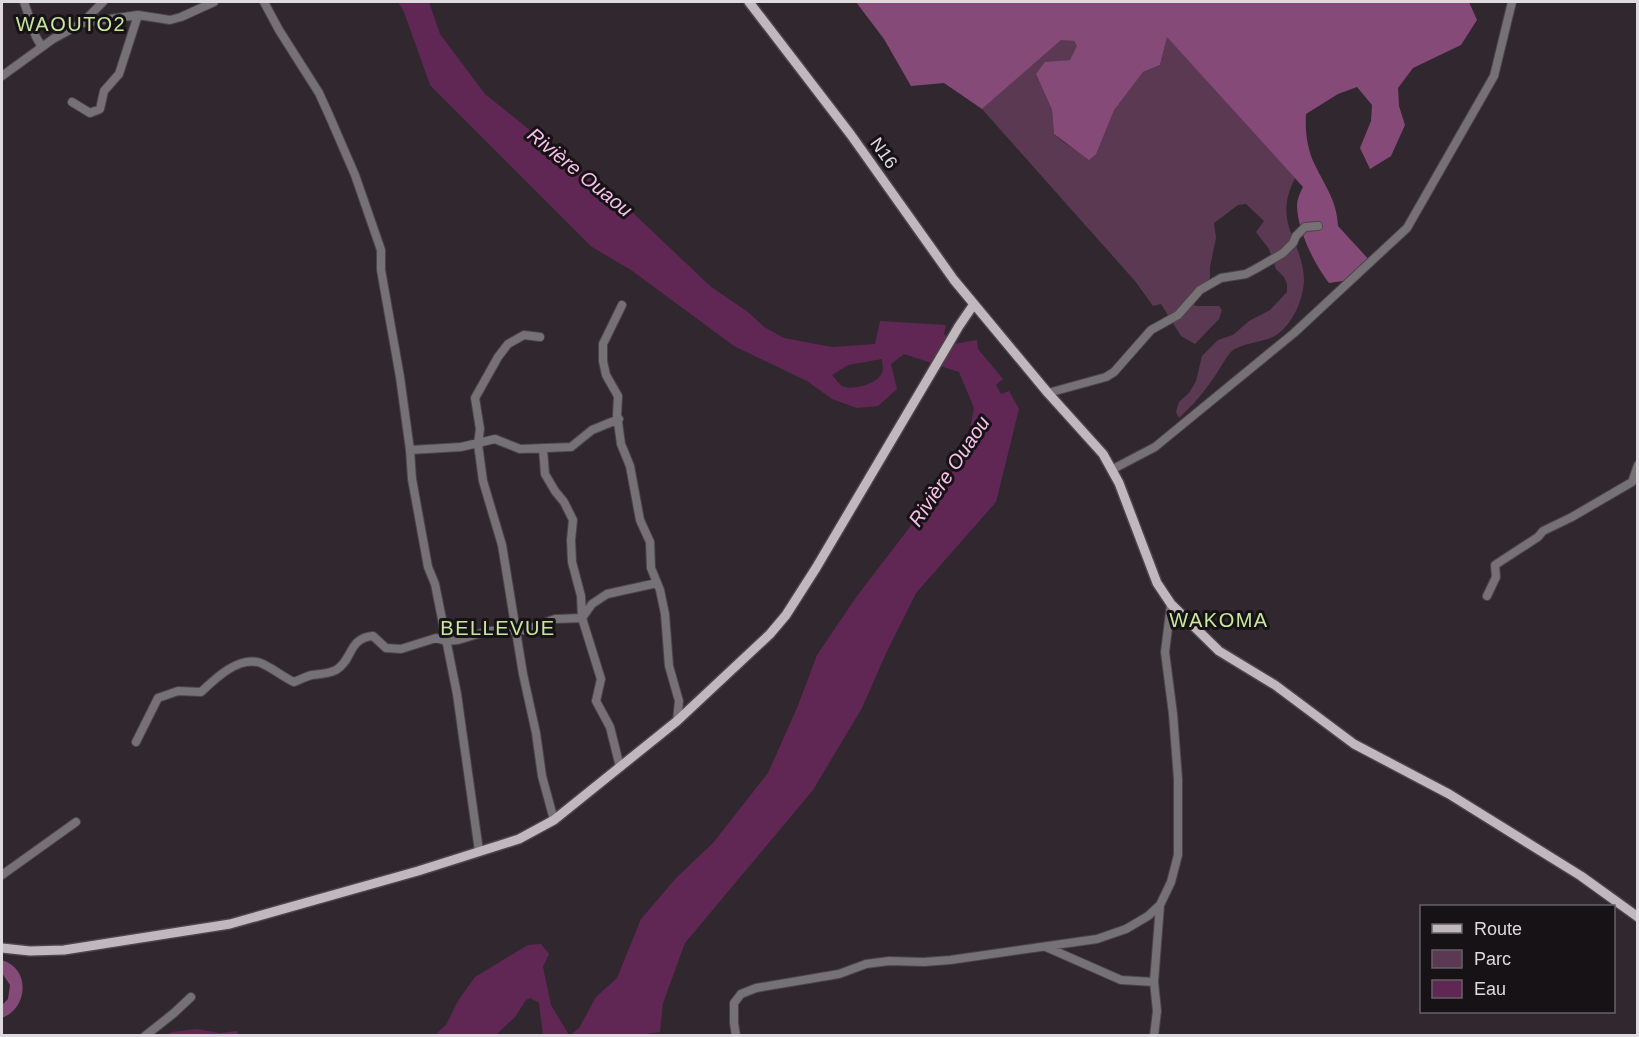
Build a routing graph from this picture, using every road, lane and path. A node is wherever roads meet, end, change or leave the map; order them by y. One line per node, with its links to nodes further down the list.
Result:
1 (24, 2): 9 (street)
2 (103, 2): 8 (street)
3 (214, 2): 7 (street)
4 (264, 2): 20 (street)
5 (749, 2): 13 (main road, N16 / N16)
6 (1512, 2): 22 (street)
7 (138, 15): 8 (street); 11 (street)
8 (82, 23): 9 (street)
9 (42, 47): 10 (street)
10 (2, 76)
11 (72, 102)
12 (1318, 226): 16 (street)
13 (974, 304): 16 (main road, N16); 29 (main road)
14 (622, 305): 17 (street)
15 (540, 337): 18 (street)
16 (1048, 393): 22 (main road, N16)
17 (619, 419): 19 (street); 23 (street)
18 (478, 444): 19 (street); 20 (street); 27 (street)
19 (543, 449): 26 (street)
20 (410, 450): 28 (street)
21 (1638, 465): 24 (street)
22 (1113, 469): 25 (main road, N16)
23 (657, 583): 26 (street); 29 (street)
24 (1487, 596)
25 (1172, 604): 36 (street); 37 (main road, N16)
26 (582, 618): 27 (street); 31 (street)
27 (515, 632): 28 (street); 32 (street)
28 (446, 641): 30 (street); 34 (street)
29 (677, 721): 31 (main road)
30 (136, 742)
31 (620, 767): 32 (main road)
32 (554, 820): 34 (main road)
33 (76, 822): 35 (street)
34 (479, 851): 39 (main road)
35 (2, 875)
36 (1160, 905): 38 (street); 40 (street)
37 (1638, 918)
38 (1044, 946): 40 (street); 43 (street)
39 (2, 948)
40 (1154, 982): 44 (street)
41 (191, 997): 42 (street)
42 (145, 1035)
43 (736, 1035)
44 (1154, 1035)

